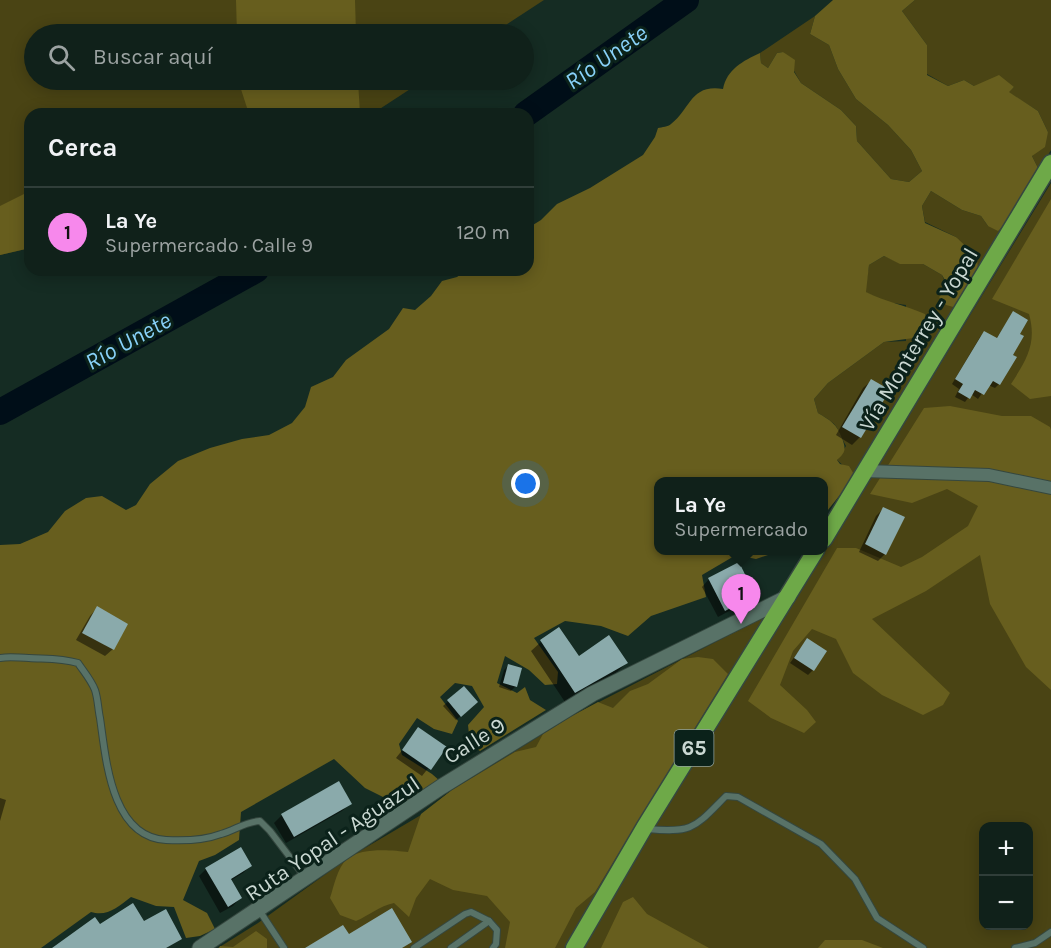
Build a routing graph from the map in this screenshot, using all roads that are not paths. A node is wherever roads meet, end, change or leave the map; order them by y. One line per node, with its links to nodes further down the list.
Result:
1 (1051, 163): 2 (highway, Vía Monterrey - Yopal)
2 (866, 471): 3 (street); 4 (highway, Vía Monterrey - Yopal)
3 (1051, 488)
4 (828, 533)
5 (813, 555): 6 (highway)
6 (788, 597): 8 (lane); 9 (lane, Ruta Yopal - Aguazul)
7 (0, 658): 9 (lane)
8 (644, 828): 18 (lane); 19 (lane)
9 (305, 877): 10 (lane, Ruta Yopal - Aguazul)
10 (258, 910): 13 (lane, Ruta Yopal - Aguazul); 14 (lane)
11 (489, 921): 15 (lane); 16 (lane); 17 (lane)
12 (1051, 932): 20 (lane)
13 (200, 948)
14 (284, 948)
15 (414, 948)
16 (451, 948)
17 (493, 948)
18 (574, 948)
19 (923, 948)
20 (1015, 948)

